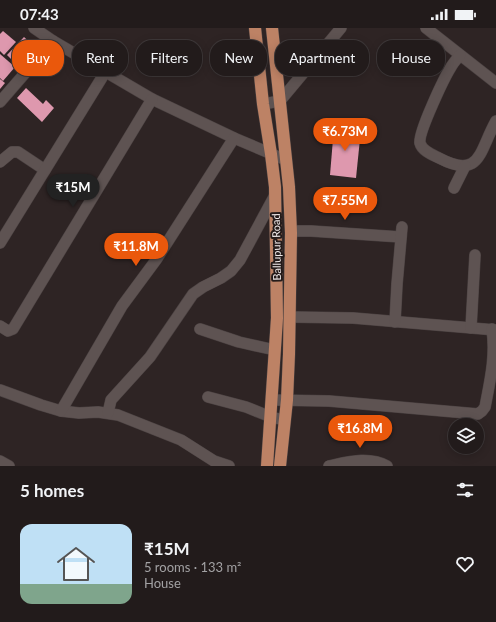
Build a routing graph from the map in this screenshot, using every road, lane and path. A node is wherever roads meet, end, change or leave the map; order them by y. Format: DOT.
graph roads {
  1 [pos="34,28"];
  2 [pos="255,28"];
  3 [pos="272,28"];
  4 [pos="341,28"];
  5 [pos="426,28"];
  6 [pos="52,40"];
  7 [pos="460,55"];
  8 [pos="23,76"];
  9 [pos="103,76"];
  10 [pos="114,76"];
  11 [pos="496,83"];
  12 [pos="152,99"];
  13 [pos="280,101"];
  14 [pos="0,102"];
  15 [pos="263,104"];
  16 [pos="496,121"];
  17 [pos="234,138"];
  18 [pos="271,154"];
  19 [pos="286,160"];
  20 [pos="0,162"];
  21 [pos="465,166"];
  22 [pos="45,170"];
  23 [pos="454,188"];
  24 [pos="275,195"];
  25 [pos="291,233"];
  26 [pos="0,243"];
  27 [pos="475,255"];
  28 [pos="290,317"];
  29 [pos="395,322"];
  30 [pos="0,326"];
  31 [pos="471,328"];
  32 [pos="200,329"];
  33 [pos="494,329"];
  34 [pos="275,350"];
  35 [pos="0,390"];
  36 [pos="208,397"];
  37 [pos="272,400"];
  38 [pos="287,400"];
  39 [pos="61,410"];
  40 [pos="108,414"];
  41 [pos="271,417"];
  42 [pos="284,420"];
  43 [pos="0,461"];
  44 [pos="9,466"];
  45 [pos="229,466"];
  46 [pos="267,466"];
  47 [pos="280,466"];
  48 [pos="329,466"];
  49 [pos="387,466"];
  1 -- 6 [label="street"];
  2 -- 15 [label="main road, Ballupur Road"];
  3 -- 13 [label="main road, Ballupur Road"];
  4 -- 13 [label="street"];
  5 -- 7 [label="street"];
  7 -- 11 [label="street"];
  7 -- 21 [label="street"];
  8 -- 14 [label="street"];
  9 -- 22 [label="street"];
  10 -- 12 [label="street"];
  12 -- 17 [label="street"];
  12 -- 30 [label="street"];
  13 -- 15 [label="street"];
  13 -- 19 [label="main road, Ballupur Road"];
  15 -- 18 [label="main road, Ballupur Road"];
  16 -- 21 [label="street"];
  17 -- 18 [label="street"];
  17 -- 39 [label="street"];
  18 -- 19 [label="street"];
  18 -- 24 [label="main road, Ballupur Road"];
  19 -- 25 [label="main road, Ballupur Road"];
  20 -- 22 [label="street"];
  21 -- 23 [label="street"];
  22 -- 26 [label="street"];
  24 -- 34 [label="main road, Ballupur Road"];
  24 -- 40 [label="street"];
  25 -- 28 [label="main road, Ballupur Road"];
  25 -- 29 [label="street"];
  27 -- 31 [label="street"];
  28 -- 29 [label="street"];
  28 -- 38 [label="main road, Ballupur Road"];
  29 -- 31 [label="street"];
  31 -- 33 [label="street"];
  32 -- 34 [label="street"];
  33 -- 38 [label="street"];
  34 -- 37 [label="main road, Ballupur Road"];
  35 -- 39 [label="street"];
  36 -- 41 [label="street"];
  37 -- 38 [label="street"];
  37 -- 41 [label="main road, Ballupur Road"];
  38 -- 42 [label="main road, Ballupur Road"];
  39 -- 40 [label="street"];
  40 -- 45 [label="street"];
  41 -- 42 [label="street"];
  41 -- 46 [label="main road, Ballupur Road"];
  42 -- 47 [label="main road, Ballupur Road"];
  43 -- 44 [label="street"];
  48 -- 49 [label="street"];
}
